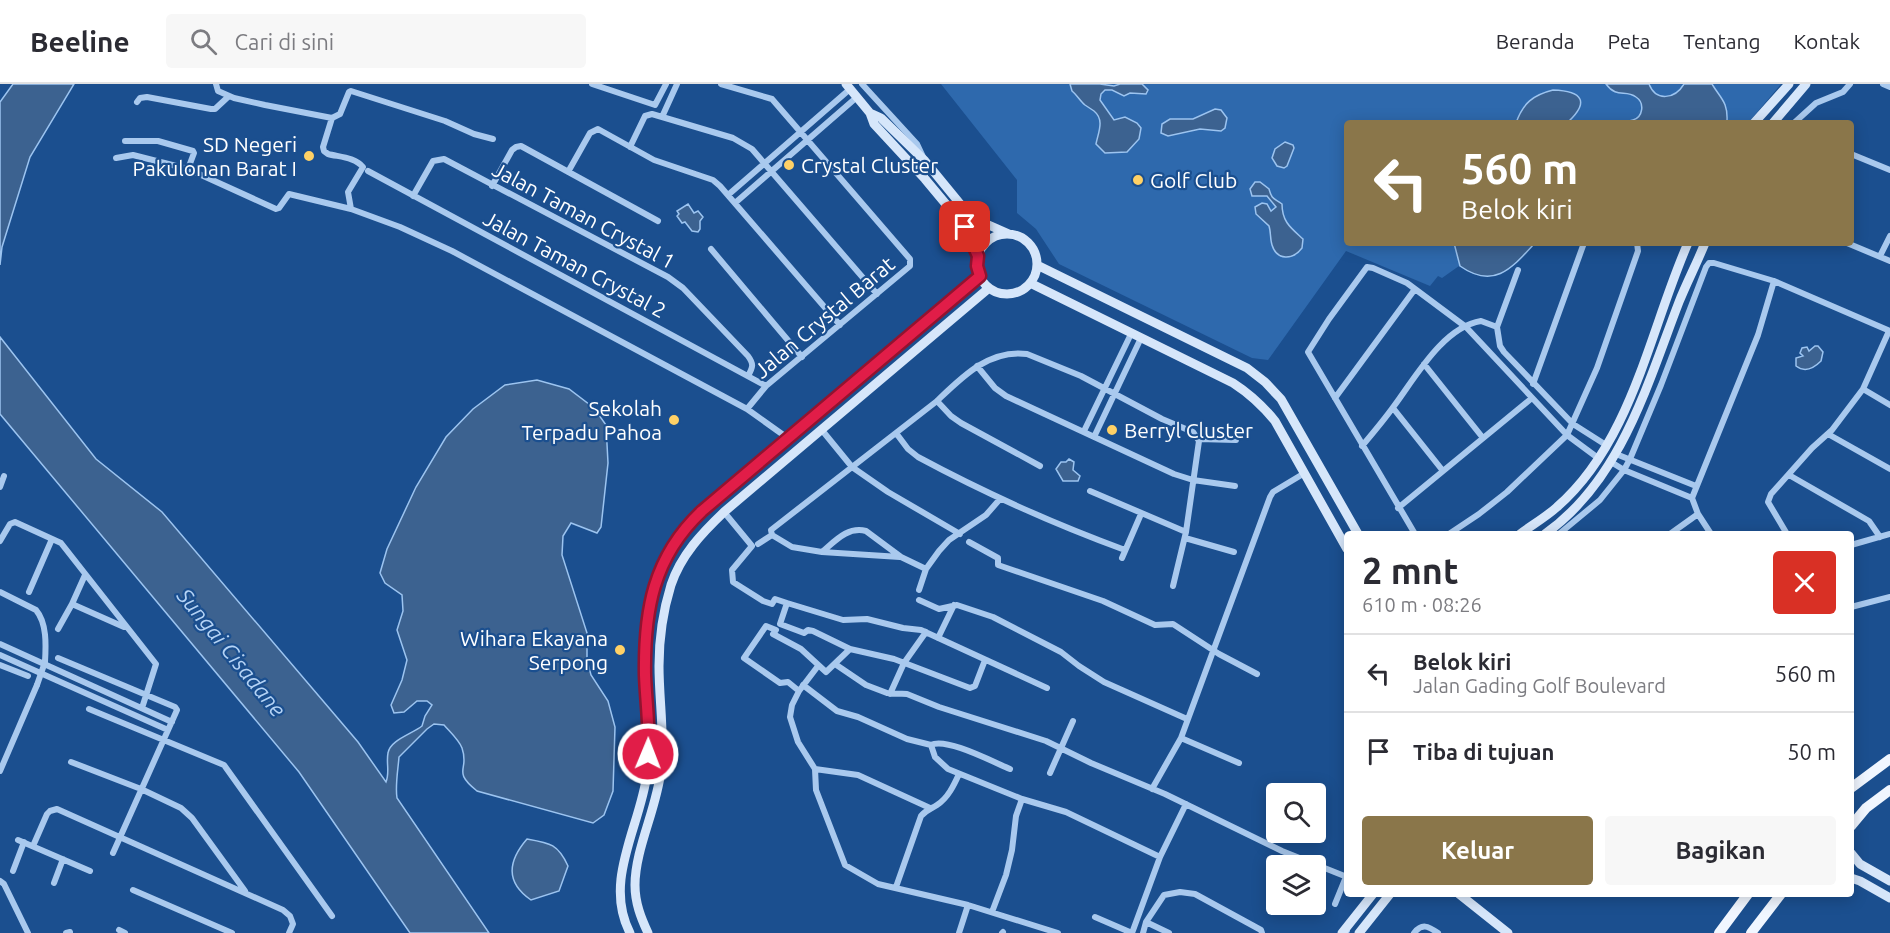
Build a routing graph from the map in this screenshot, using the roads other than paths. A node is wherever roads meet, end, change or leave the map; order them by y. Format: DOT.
graph roads {
  1 [pos="216,84"];
  2 [pos="592,84"];
  3 [pos="666,84"];
  4 [pos="677,84"];
  5 [pos="721,84"];
  6 [pos="862,84"];
  7 [pos="1790,84"];
  8 [pos="1806,84"];
  9 [pos="1850,84"];
  10 [pos="1883,84"];
  11 [pos="848,87"];
  12 [pos="1890,87"];
  13 [pos="229,96"];
  14 [pos="857,97"];
  15 [pos="137,102"];
  16 [pos="870,112"];
  17 [pos="663,117"];
  18 [pos="332,118"];
  19 [pos="1757,120"];
  20 [pos="1776,120"];
  21 [pos="1797,120"];
  22 [pos="801,132"];
  23 [pos="493,139"];
  24 [pos="808,140"];
  25 [pos="125,141"];
  26 [pos="630,147"];
  27 [pos="1854,155"];
  28 [pos="117,158"];
  29 [pos="925,161"];
  30 [pos="765,163"];
  31 [pos="188,170"];
  32 [pos="1890,170"];
  33 [pos="368,171"];
  34 [pos="772,171"];
  35 [pos="568,172"];
  36 [pos="925,179"];
  37 [pos="492,186"];
  38 [pos="728,195"];
  39 [pos="413,196"];
  40 [pos="735,203"];
  41 [pos="351,209"];
  42 [pos="658,221"];
  43 [pos="1009,234"];
  44 [pos="1890,236"];
  45 [pos="1583,246"];
  46 [pos="1637,246"];
  47 [pos="1687,246"];
  48 [pos="1704,246"];
  49 [pos="1854,246"];
  50 [pos="711,249"];
  51 [pos="978,256"];
  52 [pos="1880,256"];
  53 [pos="1890,261"];
  54 [pos="1037,265"];
  55 [pos="1518,270"];
  56 [pos="980,276"];
  57 [pos="1774,281"];
  58 [pos="1030,283"];
  59 [pos="989,288"];
  60 [pos="1415,289"];
  61 [pos="877,294"];
  62 [pos="840,325"];
  63 [pos="1466,327"];
  64 [pos="1497,327"];
  65 [pos="1889,331"];
  66 [pos="1131,334"];
  67 [pos="1654,337"];
  68 [pos="1141,338"];
  69 [pos="1666,341"];
  70 [pos="802,357"];
  71 [pos="1424,364"];
  72 [pos="977,366"];
  73 [pos="748,376"];
  74 [pos="1533,384"];
  75 [pos="766,386"];
  76 [pos="1105,389"];
  77 [pos="1863,390"];
  78 [pos="1114,394"];
  79 [pos="1335,398"];
  80 [pos="1532,398"];
  81 [pos="937,401"];
  82 [pos="1890,405"];
  83 [pos="1393,408"];
  84 [pos="747,409"];
  85 [pos="1573,424"];
  86 [pos="821,429"];
  87 [pos="1084,431"];
  88 [pos="896,433"];
  89 [pos="1828,434"];
  90 [pos="1567,435"];
  91 [pos="1094,437"];
  92 [pos="1483,438"];
  93 [pos="789,439"];
  94 [pos="1199,439"];
  95 [pos="1236,440"];
  96 [pos="1606,445"];
  97 [pos="1362,446"];
  98 [pos="1598,458"];
  99 [pos="1614,458"];
  100 [pos="1630,459"];
  101 [pos="1040,466"];
  102 [pos="852,467"];
  103 [pos="1624,470"];
  104 [pos="1890,470"];
  105 [pos="1443,471"];
  106 [pos="1303,474"];
  107 [pos="1789,475"];
  108 [pos="4,476"];
  109 [pos="1193,480"];
  110 [pos="1236,486"];
  111 [pos="1696,486"];
  112 [pos="0,487"];
  113 [pos="1090,491"];
  114 [pos="1692,498"];
  115 [pos="1000,499"];
  116 [pos="1398,508"];
  117 [pos="724,512"];
  118 [pos="1140,514"];
  119 [pos="1698,514"];
  120 [pos="1356,531"];
  121 [pos="1413,531"];
  122 [pos="1454,531"];
  123 [pos="1524,531"];
  124 [pos="1549,531"];
  125 [pos="1563,531"];
  126 [pos="1674,531"];
  127 [pos="1709,531"];
  128 [pos="1785,531"];
  129 [pos="960,534"];
  130 [pos="1890,534"];
  131 [pos="772,535"];
  132 [pos="1186,535"];
  133 [pos="1880,537"];
  134 [pos="52,539"];
  135 [pos="0,541"];
  136 [pos="969,542"];
  137 [pos="758,544"];
  138 [pos="1344,544"];
  139 [pos="1854,544"];
  140 [pos="1125,550"];
  141 [pos="822,552"];
  142 [pos="1234,552"];
  143 [pos="901,557"];
  144 [pos="1122,558"];
  145 [pos="926,569"];
  146 [pos="85,575"];
  147 [pos="1173,586"];
  148 [pos="919,590"];
  149 [pos="0,592"];
  150 [pos="29,592"];
  151 [pos="1890,597"];
  152 [pos="919,600"];
  153 [pos="787,603"];
  154 [pos="72,604"];
  155 [pos="954,605"];
  156 [pos="1854,606"];
  157 [pos="778,627"];
  158 [pos="126,628"];
  159 [pos="58,629"];
  160 [pos="926,632"];
  161 [pos="938,638"];
  162 [pos="0,644"];
  163 [pos="850,649"];
  164 [pos="1213,650"];
  165 [pos="0,656"];
  166 [pos="57,658"];
  167 [pos="986,660"];
  168 [pos="904,663"];
  169 [pos="835,664"];
  170 [pos="0,665"];
  171 [pos="818,666"];
  172 [pos="1257,674"];
  173 [pos="28,676"];
  174 [pos="801,688"];
  175 [pos="1047,688"];
  176 [pos="148,694"];
  177 [pos="890,694"];
  178 [pos="142,708"];
  179 [pos="89,709"];
  180 [pos="1187,719"];
  181 [pos="1073,721"];
  182 [pos="172,722"];
  183 [pos="168,730"];
  184 [pos="1180,738"];
  185 [pos="163,740"];
  186 [pos="931,745"];
  187 [pos="1061,748"];
  188 [pos="1890,759"];
  189 [pos="71,762"];
  190 [pos="1239,763"];
  191 [pos="815,769"];
  192 [pos="1010,769"];
  193 [pos="0,771"];
  194 [pos="1050,773"];
  195 [pos="959,774"];
  196 [pos="1854,785"];
  197 [pos="141,789"];
  198 [pos="1152,789"];
  199 [pos="1890,790"];
  200 [pos="1022,799"];
  201 [pos="1186,804"];
  202 [pos="930,808"];
  203 [pos="1855,813"];
  204 [pos="120,838"];
  205 [pos="33,846"];
  206 [pos="113,853"];
  207 [pos="1160,857"];
  208 [pos="1854,857"];
  209 [pos="63,859"];
  210 [pos="1860,864"];
  211 [pos="1854,868"];
  212 [pos="13,871"];
  213 [pos="90,871"];
  214 [pos="1344,876"];
  215 [pos="1854,879"];
  216 [pos="1890,880"];
  217 [pos="0,881"];
  218 [pos="54,883"];
  219 [pos="1344,884"];
  220 [pos="896,887"];
  221 [pos="133,890"];
  222 [pos="245,892"];
  223 [pos="1371,897"];
  224 [pos="1386,897"];
  225 [pos="1463,897"];
  226 [pos="1746,897"];
  227 [pos="1778,897"];
  228 [pos="1890,898"];
  229 [pos="968,904"];
  230 [pos="1335,904"];
  231 [pos="992,912"];
  232 [pos="332,916"];
  233 [pos="1095,917"];
  234 [pos="1146,922"];
  235 [pos="1351,922"];
  236 [pos="1360,932"];
  237 [pos="28,933"];
  238 [pos="232,933"];
  239 [pos="289,933"];
  240 [pos="630,933"];
  241 [pos="648,933"];
  242 [pos="959,933"];
  243 [pos="1058,933"];
  244 [pos="1132,933"];
  245 [pos="1143,933"];
  246 [pos="1169,933"];
  247 [pos="1262,933"];
  248 [pos="1342,933"];
  249 [pos="1414,933"];
  250 [pos="1438,933"];
  251 [pos="1508,933"];
  252 [pos="1719,933"];
  253 [pos="1750,933"];
  1 -- 13 [label="street"];
  2 -- 3 [label="street"];
  4 -- 17 [label="street"];
  5 -- 22 [label="street, Jalan Crystal Barat"];
  6 -- 29 [label="street"];
  7 -- 19 [label="street"];
  8 -- 20 [label="street"];
  9 -- 21 [label="street"];
  10 -- 12 [label="street"];
  11 -- 14 [label="street"];
  11 -- 22 [label="street"];
  13 -- 15 [label="street"];
  13 -- 18 [label="street"];
  14 -- 16 [label="street"];
  14 -- 24 [label="street"];
  16 -- 29 [label="street"];
  16 -- 36 [label="street"];
  17 -- 26 [label="street"];
  17 -- 30 [label="street"];
  18 -- 23 [label="street"];
  18 -- 41 [label="street"];
  22 -- 24 [label="street, Jalan Crystal Barat"];
  22 -- 30 [label="street"];
  24 -- 34 [label="street"];
  24 -- 61 [label="street, Jalan Crystal Barat"];
  25 -- 31 [label="street"];
  26 -- 35 [label="street"];
  26 -- 38 [label="street"];
  27 -- 32 [label="street"];
  28 -- 31 [label="street"];
  29 -- 36 [label="street"];
  29 -- 43 [label="street"];
  30 -- 34 [label="street"];
  30 -- 38 [label="street"];
  31 -- 41 [label="street"];
  33 -- 39 [label="street, Jalan Taman Crystal 2"];
  34 -- 40 [label="street"];
  34 -- 61 [label="street"];
  35 -- 37 [label="street"];
  35 -- 42 [label="street"];
  36 -- 51 [label="street"];
  37 -- 39 [label="street, Jalan Taman Crystal 1"];
  37 -- 73 [label="street, Jalan Taman Crystal 1"];
  38 -- 40 [label="street"];
  39 -- 73 [label="street, Jalan Taman Crystal 2"];
  40 -- 62 [label="street"];
  41 -- 84 [label="street"];
  43 -- 51 [label="street"];
  43 -- 54 [label="street"];
  44 -- 52 [label="street"];
  45 -- 74 [label="street"];
  46 -- 85 [label="street"];
  47 -- 67 [label="street"];
  48 -- 69 [label="street"];
  49 -- 52 [label="street"];
  50 -- 70 [label="street"];
  51 -- 56 [label="street"];
  52 -- 53 [label="street"];
  54 -- 58 [label="street"];
  54 -- 120 [label="street"];
  55 -- 64 [label="street"];
  56 -- 59 [label="street"];
  56 -- 93 [label="street"];
  57 -- 65 [label="street"];
  57 -- 100 [label="street"];
  57 -- 111 [label="street"];
  58 -- 59 [label="street"];
  58 -- 66 [label="street"];
  59 -- 86 [label="street"];
  60 -- 63 [label="street"];
  60 -- 79 [label="street"];
  60 -- 79 [label="street"];
  61 -- 62 [label="street, Jalan Crystal Barat"];
  62 -- 70 [label="street, Jalan Crystal Barat"];
  63 -- 64 [label="street"];
  63 -- 71 [label="street"];
  63 -- 80 [label="street"];
  64 -- 74 [label="street"];
  65 -- 77 [label="street"];
  66 -- 68 [label="street"];
  66 -- 76 [label="street"];
  67 -- 69 [label="street"];
  67 -- 96 [label="street"];
  68 -- 78 [label="street"];
  68 -- 106 [label="street"];
  69 -- 99 [label="street"];
  70 -- 75 [label="street, Jalan Crystal Barat"];
  71 -- 83 [label="street"];
  71 -- 92 [label="street"];
  72 -- 76 [label="street"];
  72 -- 81 [label="street"];
  72 -- 87 [label="street"];
  73 -- 75 [label="street, Jalan Taman Crystal 2"];
  74 -- 85 [label="street"];
  75 -- 84 [label="street, Jalan Crystal Barat"];
  76 -- 78 [label="street"];
  76 -- 87 [label="street"];
  77 -- 82 [label="street"];
  77 -- 89 [label="street"];
  78 -- 91 [label="street"];
  78 -- 94 [label="street"];
  79 -- 97 [label="street"];
  80 -- 90 [label="street"];
  80 -- 92 [label="street"];
  81 -- 88 [label="street"];
  81 -- 101 [label="street"];
  83 -- 97 [label="street"];
  83 -- 105 [label="street"];
  84 -- 93 [label="street"];
  85 -- 90 [label="street"];
  85 -- 96 [label="street"];
  86 -- 102 [label="street"];
  86 -- 117 [label="street"];
  87 -- 91 [label="street"];
  88 -- 102 [label="street"];
  88 -- 115 [label="street"];
  89 -- 104 [label="street"];
  89 -- 107 [label="street"];
  90 -- 98 [label="street"];
  90 -- 122 [label="street"];
  91 -- 109 [label="street"];
  92 -- 105 [label="street"];
  93 -- 240 [label="street"];
  94 -- 95 [label="street"];
  94 -- 109 [label="street"];
  96 -- 98 [label="street"];
  97 -- 116 [label="street"];
  98 -- 123 [label="street"];
  99 -- 100 [label="street"];
  99 -- 103 [label="street"];
  99 -- 124 [label="street"];
  100 -- 103 [label="street"];
  100 -- 111 [label="street"];
  102 -- 129 [label="street"];
  102 -- 131 [label="street"];
  103 -- 114 [label="street"];
  103 -- 125 [label="street"];
  105 -- 116 [label="street"];
  106 -- 138 [label="street"];
  106 -- 164 [label="street"];
  107 -- 128 [label="street"];
  107 -- 133 [label="street"];
  108 -- 112 [label="street"];
  109 -- 110 [label="street"];
  109 -- 132 [label="street"];
  111 -- 114 [label="street"];
  113 -- 118 [label="street"];
  114 -- 119 [label="street"];
  115 -- 129 [label="street"];
  115 -- 140 [label="street"];
  116 -- 121 [label="street"];
  117 -- 153 [label="street"];
  117 -- 241 [label="street"];
  118 -- 132 [label="street"];
  118 -- 140 [label="street"];
  119 -- 126 [label="street"];
  119 -- 127 [label="street"];
  129 -- 145 [label="street"];
  130 -- 133 [label="street"];
  131 -- 137 [label="street"];
  131 -- 141 [label="street"];
  132 -- 142 [label="street"];
  132 -- 147 [label="street"];
  133 -- 139 [label="street"];
  134 -- 135 [label="street"];
  134 -- 146 [label="street"];
  134 -- 150 [label="street"];
  136 -- 164 [label="street"];
  140 -- 144 [label="street"];
  141 -- 143 [label="street"];
  141 -- 143 [label="street"];
  143 -- 145 [label="street"];
  145 -- 148 [label="street"];
  146 -- 154 [label="street"];
  146 -- 158 [label="street"];
  149 -- 193 [label="street, bridge"];
  151 -- 156 [label="street"];
  152 -- 155 [label="street"];
  153 -- 157 [label="street"];
  153 -- 160 [label="street"];
  154 -- 158 [label="street"];
  154 -- 159 [label="street"];
  155 -- 161 [label="street"];
  155 -- 180 [label="street"];
  157 -- 163 [label="street"];
  157 -- 171 [label="street"];
  157 -- 174 [label="street"];
  158 -- 176 [label="street"];
  160 -- 161 [label="street"];
  160 -- 168 [label="street"];
  161 -- 167 [label="street"];
  162 -- 178 [label="street"];
  163 -- 168 [label="street"];
  163 -- 169 [label="street"];
  164 -- 172 [label="street"];
  164 -- 180 [label="street"];
  165 -- 183 [label="street"];
  166 -- 176 [label="street"];
  167 -- 168 [label="street"];
  167 -- 175 [label="street"];
  168 -- 177 [label="street"];
  169 -- 171 [label="street"];
  169 -- 177 [label="street"];
  170 -- 173 [label="street"];
  171 -- 174 [label="street"];
  174 -- 186 [label="street"];
  174 -- 191 [label="street"];
  176 -- 178 [label="street"];
  176 -- 182 [label="street"];
  177 -- 187 [label="street"];
  178 -- 182 [label="street"];
  179 -- 185 [label="street"];
  180 -- 184 [label="street"];
  181 -- 187 [label="street"];
  182 -- 183 [label="street"];
  183 -- 185 [label="street"];
  184 -- 190 [label="street"];
  184 -- 198 [label="street"];
  185 -- 197 [label="street"];
  185 -- 232 [label="street"];
  186 -- 192 [label="street"];
  186 -- 195 [label="street"];
  187 -- 194 [label="street"];
  187 -- 198 [label="street"];
  188 -- 196 [label="main road"];
  189 -- 197 [label="street"];
  191 -- 202 [label="street"];
  191 -- 220 [label="street"];
  195 -- 200 [label="street"];
  195 -- 202 [label="street"];
  197 -- 204 [label="street"];
  197 -- 222 [label="street"];
  198 -- 201 [label="street"];
  199 -- 203 [label="main road"];
  200 -- 207 [label="street"];
  200 -- 231 [label="street"];
  201 -- 207 [label="street"];
  201 -- 214 [label="street"];
  202 -- 220 [label="street"];
  204 -- 205 [label="street"];
  204 -- 206 [label="street"];
  204 -- 222 [label="street"];
  205 -- 209 [label="street"];
  205 -- 212 [label="street"];
  207 -- 244 [label="street"];
  208 -- 210 [label="street"];
  209 -- 213 [label="street"];
  209 -- 218 [label="street"];
  210 -- 211 [label="street"];
  210 -- 216 [label="street"];
  215 -- 228 [label="street"];
  217 -- 237 [label="street"];
  219 -- 230 [label="street"];
  220 -- 229 [label="street"];
  221 -- 238 [label="street"];
  222 -- 239 [label="street"];
  223 -- 235 [label="street"];
  224 -- 236 [label="street"];
  225 -- 251 [label="street"];
  226 -- 252 [label="main road"];
  227 -- 253 [label="main road"];
  229 -- 231 [label="street"];
  229 -- 242 [label="street"];
  231 -- 243 [label="street"];
  233 -- 244 [label="street"];
  234 -- 245 [label="street"];
  234 -- 246 [label="street"];
  234 -- 247 [label="street"];
  235 -- 236 [label="street"];
  235 -- 248 [label="street"];
  249 -- 250 [label="street"];
}
